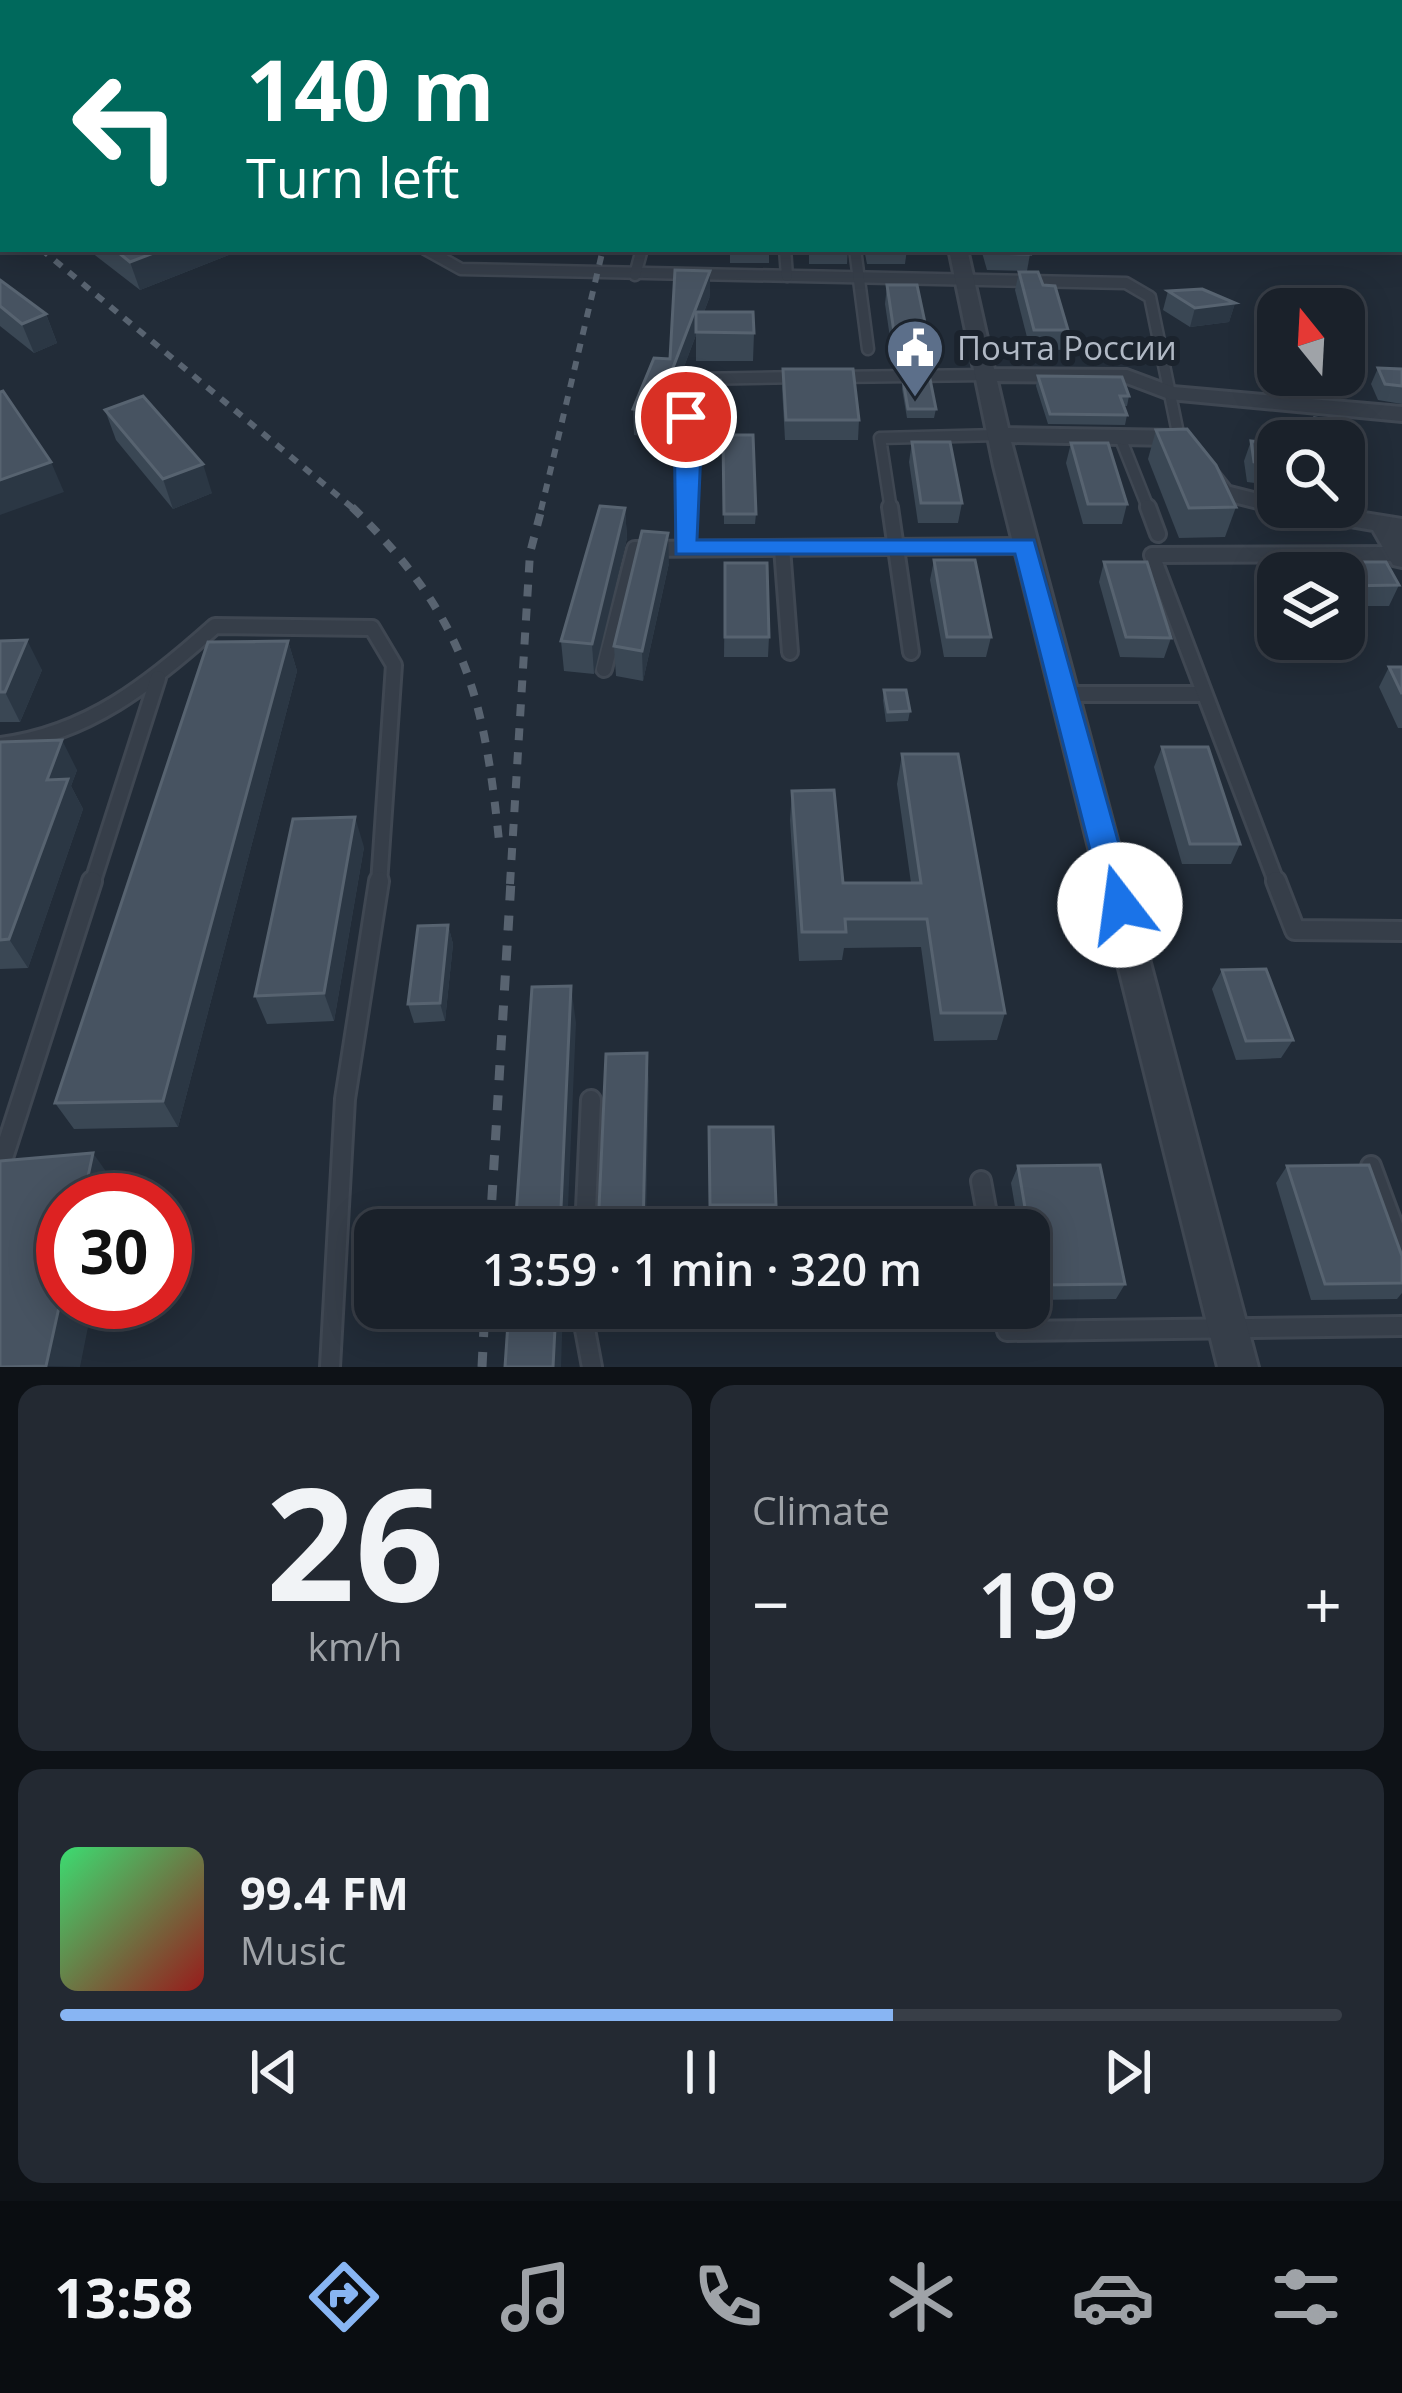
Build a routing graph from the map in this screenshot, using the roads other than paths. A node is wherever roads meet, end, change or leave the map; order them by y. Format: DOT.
graph roads {
  1 [pos="429,252"];
  2 [pos="641,252"];
  3 [pos="785,252"];
  4 [pos="856,252"];
  5 [pos="961,264"];
  6 [pos="635,275"];
  7 [pos="787,276"];
  8 [pos="860,277"];
  9 [pos="868,349"];
  10 [pos="985,375"];
  11 [pos="807,377"];
  12 [pos="829,377"];
  13 [pos="1168,393"];
  14 [pos="1402,414"];
  15 [pos="998,435"];
  16 [pos="1120,437"];
  17 [pos="1179,438"];
  18 [pos="1257,501"];
  19 [pos="1392,526"];
  20 [pos="1158,534"];
  21 [pos="1025,546"];
  22 [pos="895,547"];
  23 [pos="684,548"];
  24 [pos="782,548"];
  25 [pos="1401,557"];
  26 [pos="790,652"];
  27 [pos="911,652"];
  28 [pos="604,669"];
  29 [pos="158,678"];
  30 [pos="1065,694"];
  31 [pos="1204,694"];
  32 [pos="0,745"];
  33 [pos="1402,931"];
  34 [pos="591,1100"];
  35 [pos="1371,1166"];
  36 [pos="0,1167"];
  37 [pos="981,1181"];
  38 [pos="586,1209"];
  39 [pos="986,1209"];
  40 [pos="1402,1250"];
  41 [pos="1402,1326"];
  42 [pos="581,1329"];
  43 [pos="1007,1329"];
  44 [pos="1229,1331"];
  45 [pos="330,1367"];
  46 [pos="592,1367"];
  47 [pos="1238,1367"];
  1 -- 6 [label="lane"];
  2 -- 6 [label="lane"];
  3 -- 7 [label="lane"];
  4 -- 8 [label="lane"];
  5 -- 8 [label="lane"];
  5 -- 10 [label="street"];
  5 -- 13 [label="lane"];
  6 -- 7 [label="lane"];
  7 -- 8 [label="lane"];
  8 -- 9 [label="lane"];
  10 -- 12 [label="lane"];
  10 -- 13 [label="street"];
  10 -- 15 [label="street"];
  11 -- 23 [label="lane"];
  13 -- 14 [label="street"];
  13 -- 17 [label="lane"];
  15 -- 16 [label="street"];
  15 -- 21 [label="street"];
  15 -- 22 [label="lane"];
  16 -- 17 [label="street"];
  16 -- 20 [label="lane"];
  17 -- 18 [label="street"];
  19 -- 25 [label="street"];
  21 -- 22 [label="lane"];
  21 -- 30 [label="street"];
  22 -- 24 [label="lane"];
  22 -- 27 [label="lane"];
  23 -- 24 [label="lane"];
  23 -- 28 [label="lane"];
  24 -- 26 [label="lane"];
  25 -- 31 [label="lane"];
  29 -- 32 [label="lane"];
  29 -- 36 [label="lane"];
  29 -- 45 [label="lane"];
  30 -- 31 [label="lane"];
  30 -- 44 [label="street"];
  31 -- 33 [label="lane"];
  34 -- 38 [label="lane"];
  35 -- 40 [label="lane"];
  37 -- 39 [label="lane"];
  41 -- 44 [label="lane"];
  42 -- 46 [label="lane"];
  43 -- 44 [label="lane"];
  44 -- 47 [label="street"];
}
